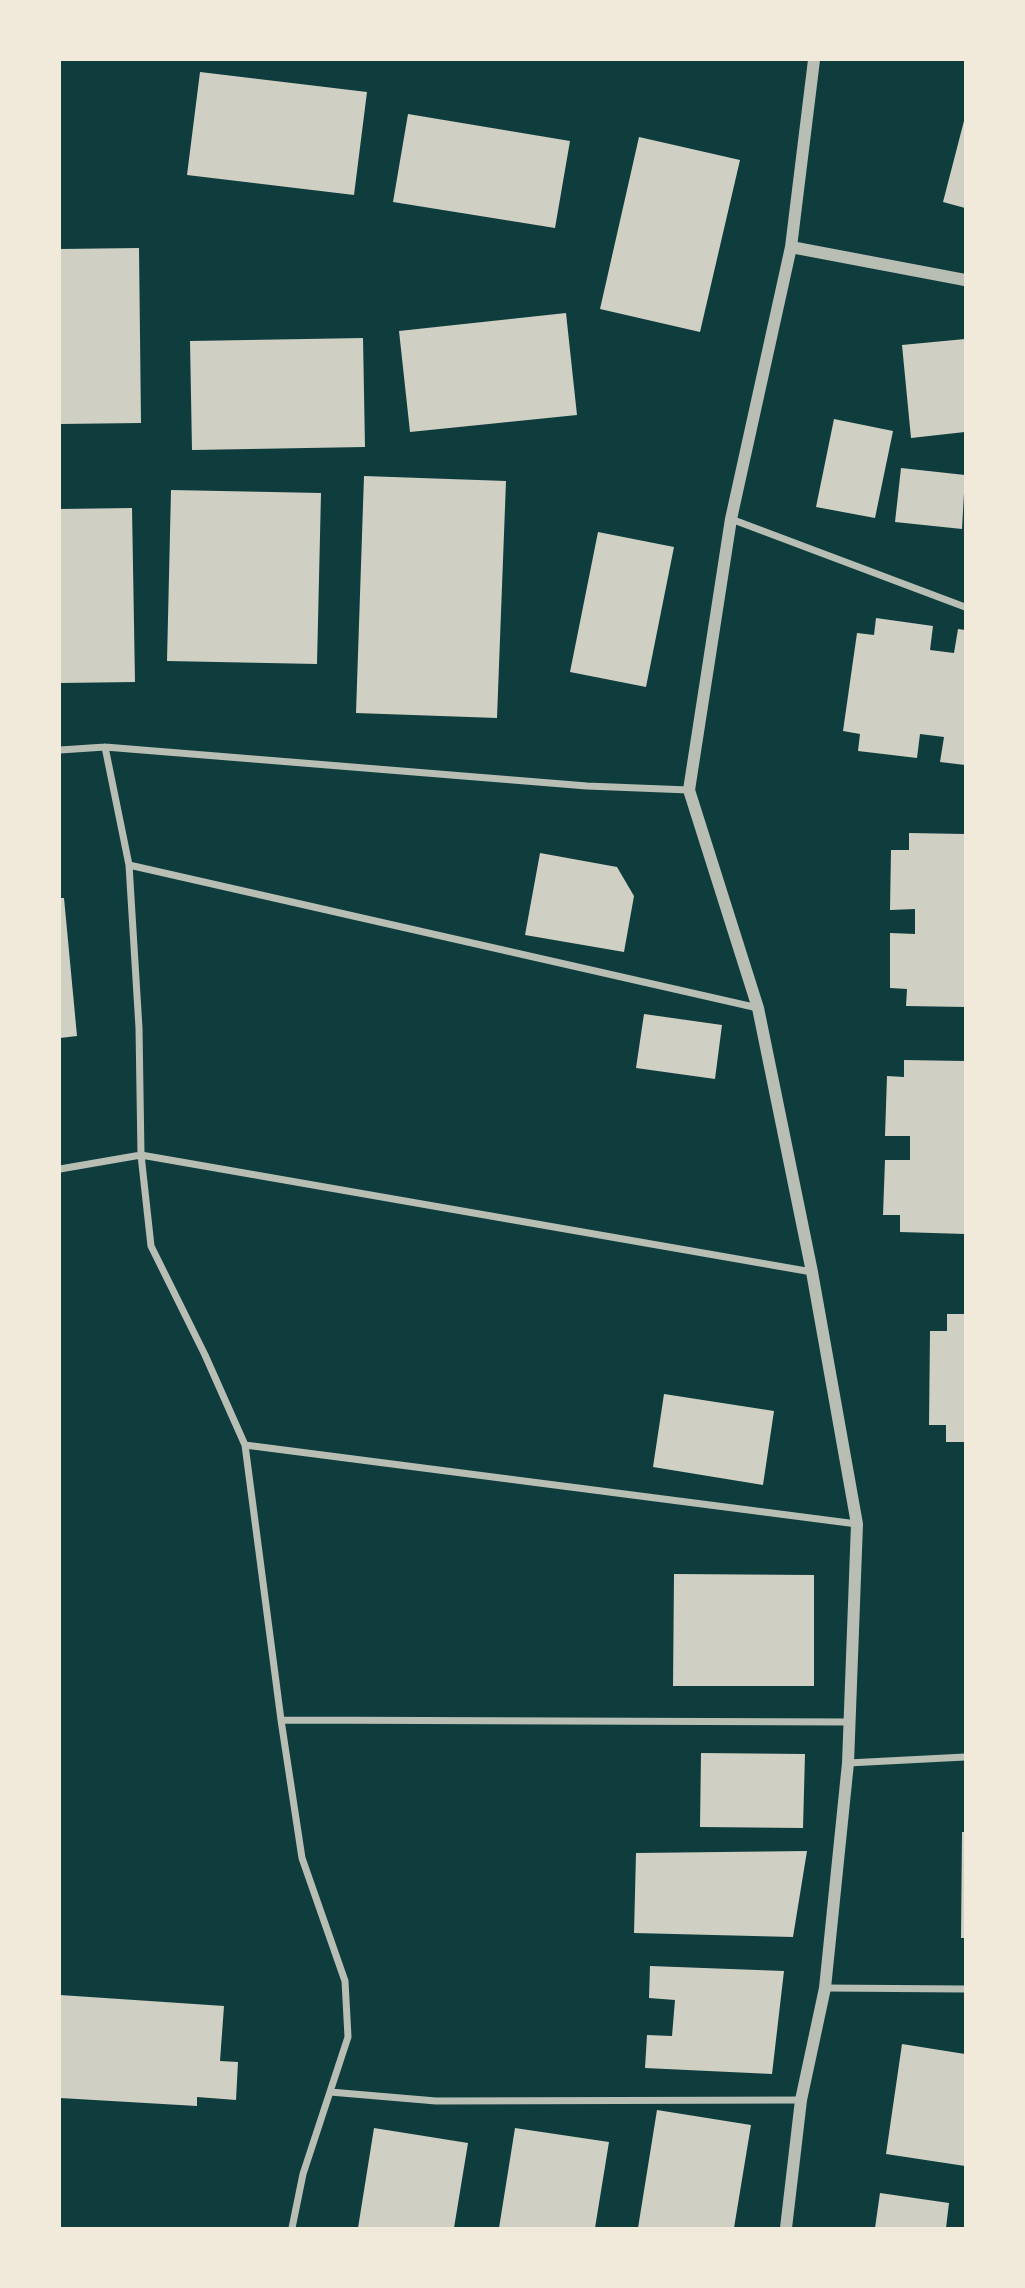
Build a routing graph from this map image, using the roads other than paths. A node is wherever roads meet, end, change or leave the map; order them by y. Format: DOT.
graph roads {
  1 [pos="813,60"];
  2 [pos="791,247"];
  3 [pos="965,281"];
  4 [pos="731,519"];
  5 [pos="965,607"];
  6 [pos="105,747"];
  7 [pos="60,750"];
  8 [pos="689,790"];
  9 [pos="129,865"];
  10 [pos="758,1008"];
  11 [pos="141,1155"];
  12 [pos="60,1169"];
  13 [pos="812,1272"];
  14 [pos="245,1445"];
  15 [pos="857,1524"];
  16 [pos="281,1720"];
  17 [pos="850,1722"];
  18 [pos="965,1757"];
  19 [pos="848,1763"];
  20 [pos="825,1988"];
  21 [pos="965,1989"];
  22 [pos="330,2092"];
  23 [pos="801,2100"];
  24 [pos="292,2228"];
  25 [pos="786,2228"];
  1 -- 2 [label="street"];
  2 -- 3 [label="street"];
  2 -- 4 [label="street"];
  4 -- 5 [label="street"];
  4 -- 8 [label="street"];
  6 -- 7 [label="street"];
  6 -- 8 [label="street"];
  6 -- 9 [label="street"];
  8 -- 10 [label="street"];
  9 -- 10 [label="street"];
  9 -- 11 [label="street"];
  10 -- 13 [label="street"];
  11 -- 12 [label="street"];
  11 -- 13 [label="street"];
  11 -- 14 [label="street"];
  13 -- 15 [label="street"];
  14 -- 15 [label="street"];
  14 -- 16 [label="street"];
  15 -- 17 [label="street"];
  16 -- 17 [label="street"];
  16 -- 22 [label="street"];
  17 -- 19 [label="street"];
  18 -- 19 [label="street"];
  19 -- 20 [label="street"];
  20 -- 21 [label="street"];
  20 -- 23 [label="street"];
  22 -- 23 [label="street"];
  22 -- 24 [label="street"];
  23 -- 25 [label="street"];
}
